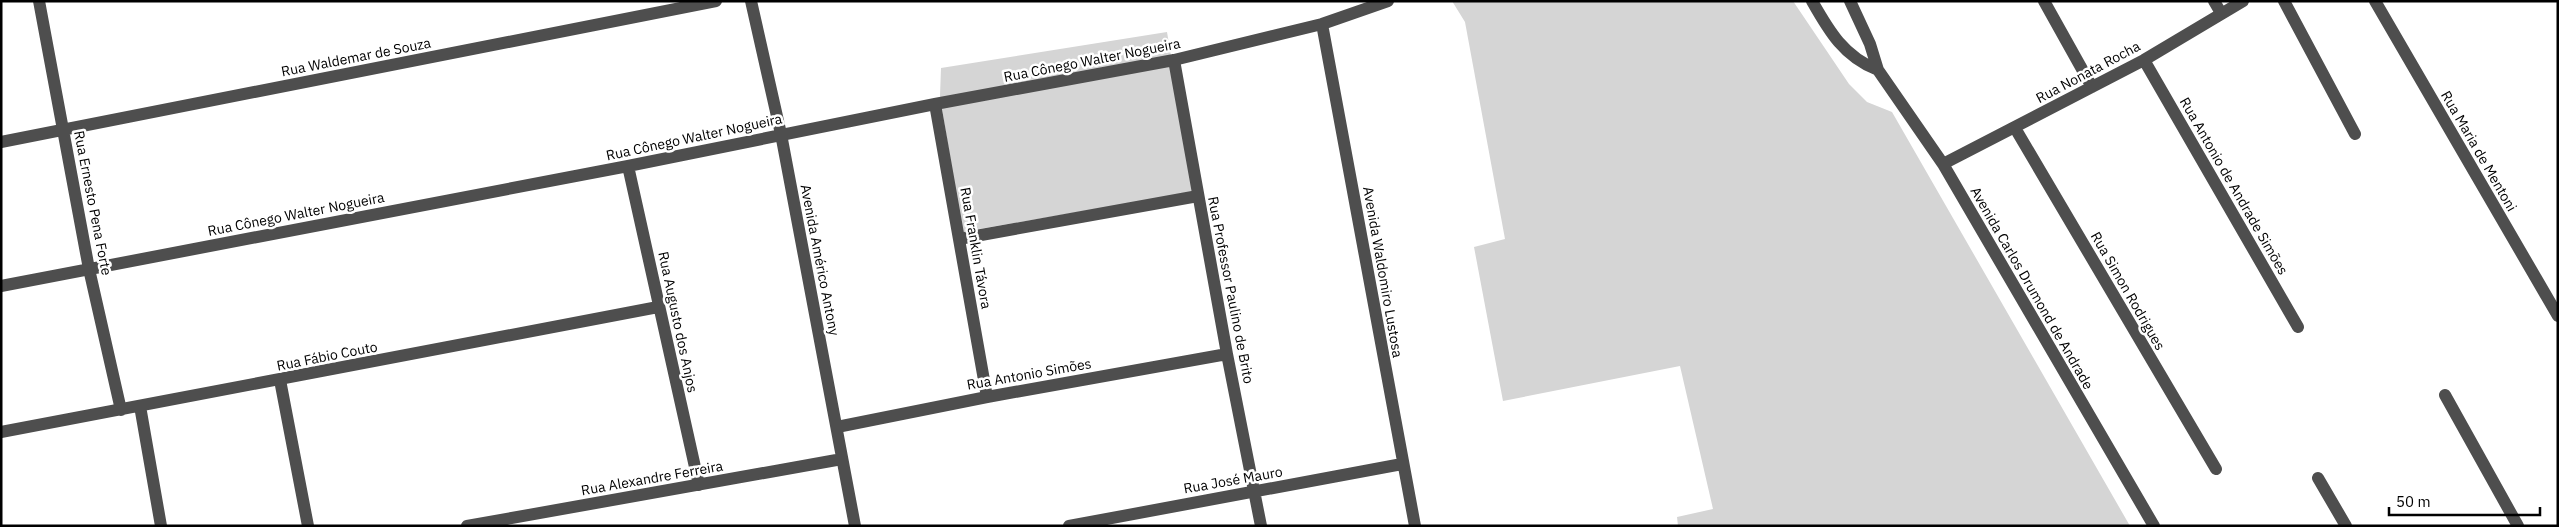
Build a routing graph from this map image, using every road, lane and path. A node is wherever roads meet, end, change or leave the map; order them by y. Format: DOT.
graph roads {
  1 [pos="39,1"];
  2 [pos="716,1"];
  3 [pos="751,1"];
  4 [pos="1388,1"];
  5 [pos="1812,1"];
  6 [pos="1850,1"];
  7 [pos="2044,1"];
  8 [pos="2214,1"];
  9 [pos="2243,1"];
  10 [pos="2284,1"];
  11 [pos="2375,1"];
  12 [pos="2221,13"];
  13 [pos="1322,24"];
  14 [pos="1174,60"];
  15 [pos="2144,60"];
  16 [pos="1878,70"];
  17 [pos="2092,87"];
  18 [pos="935,104"];
  19 [pos="2015,128"];
  20 [pos="64,130"];
  21 [pos="781,134"];
  22 [pos="2355,134"];
  23 [pos="1,142"];
  24 [pos="1943,164"];
  25 [pos="628,166"];
  26 [pos="1198,196"];
  27 [pos="959,239"];
  28 [pos="89,269"];
  29 [pos="1,286"];
  30 [pos="658,306"];
  31 [pos="2558,316"];
  32 [pos="2298,327"];
  33 [pos="1227,354"];
  34 [pos="280,380"];
  35 [pos="2445,395"];
  36 [pos="987,397"];
  37 [pos="140,406"];
  38 [pos="121,410"];
  39 [pos="837,427"];
  40 [pos="1,432"];
  41 [pos="842,460"];
  42 [pos="1402,464"];
  43 [pos="2216,470"];
  44 [pos="2318,478"];
  45 [pos="699,485"];
  46 [pos="1255,491"];
  47 [pos="161,526"];
  48 [pos="308,526"];
  49 [pos="467,526"];
  50 [pos="855,526"];
  51 [pos="1069,526"];
  52 [pos="1261,526"];
  53 [pos="1415,526"];
  54 [pos="2154,526"];
  55 [pos="2346,526"];
  56 [pos="2518,526"];
  1 -- 20 [label="street, Rua Ernesto Pena Forte"];
  2 -- 20 [label="street, Rua Waldemar de Souza"];
  3 -- 21 [label="street, Avenida Américo Antony"];
  4 -- 13 [label="street, Rua Cônego Walter Nogueira"];
  5 -- 16 [label="street, Avenida Carlos Drumond de Andrade"];
  6 -- 16 [label="street, Avenida Carlos Drumond de Andrade"];
  7 -- 17 [label="street"];
  8 -- 12 [label="street"];
  9 -- 12 [label="street, Rua Nonata Rocha"];
  10 -- 22 [label="street"];
  11 -- 31 [label="street, Rua Maria de Mentoni"];
  12 -- 15 [label="street, Rua Nonata Rocha"];
  13 -- 14 [label="street, Rua Cônego Walter Nogueira"];
  13 -- 42 [label="street, Avenida Waldomiro Lustosa"];
  14 -- 18 [label="street, Rua Cônego Walter Nogueira"];
  14 -- 26 [label="street, Rua Professor Paulino de Brito"];
  15 -- 17 [label="street, Rua Nonata Rocha"];
  15 -- 32 [label="street, Rua Antonio de Andrade Simões"];
  16 -- 24 [label="street, Avenida Carlos Drumond de Andrade"];
  17 -- 19 [label="street, Rua Nonata Rocha"];
  18 -- 21 [label="street, Rua Cônego Walter Nogueira"];
  18 -- 27 [label="street, Rua Franklin Távora"];
  19 -- 24 [label="street, Rua Nonata Rocha"];
  19 -- 43 [label="street, Rua Simon Rodrigues"];
  20 -- 23 [label="street, Rua Waldemar de Souza"];
  20 -- 28 [label="street, Rua Ernesto Pena Forte"];
  21 -- 25 [label="street, Rua Cônego Walter Nogueira"];
  21 -- 39 [label="street, Avenida Américo Antony"];
  24 -- 54 [label="street, Avenida Carlos Drumond de Andrade"];
  25 -- 28 [label="street, Rua Cônego Walter Nogueira"];
  25 -- 30 [label="street, Rua Augusto dos Anjos"];
  26 -- 27 [label="street"];
  26 -- 33 [label="street, Rua Professor Paulino de Brito"];
  27 -- 36 [label="street, Rua Franklin Távora"];
  28 -- 29 [label="street, Rua Cônego Walter Nogueira"];
  28 -- 38 [label="street, Rua Ernesto Pena Forte"];
  30 -- 34 [label="street, Rua Fábio Couto"];
  30 -- 45 [label="street, Rua Augusto dos Anjos"];
  33 -- 36 [label="street, Rua Antonio Simões"];
  33 -- 46 [label="street, Rua Professor Paulino de Brito"];
  34 -- 37 [label="street, Rua Fábio Couto"];
  34 -- 48 [label="street"];
  35 -- 56 [label="street"];
  36 -- 39 [label="street, Rua Antonio Simões"];
  37 -- 38 [label="street, Rua Fábio Couto"];
  37 -- 47 [label="street"];
  38 -- 40 [label="street, Rua Fábio Couto"];
  39 -- 41 [label="street, Avenida Américo Antony"];
  41 -- 45 [label="street, Rua Alexandre Ferreira"];
  41 -- 50 [label="street, Avenida Américo Antony"];
  42 -- 46 [label="street, Rua José Mauro"];
  42 -- 53 [label="street, Avenida Waldomiro Lustosa"];
  44 -- 55 [label="street"];
  45 -- 49 [label="street, Rua Alexandre Ferreira"];
  46 -- 51 [label="street, Rua José Mauro"];
  46 -- 52 [label="street, Rua Professor Paulino de Brito"];
}
